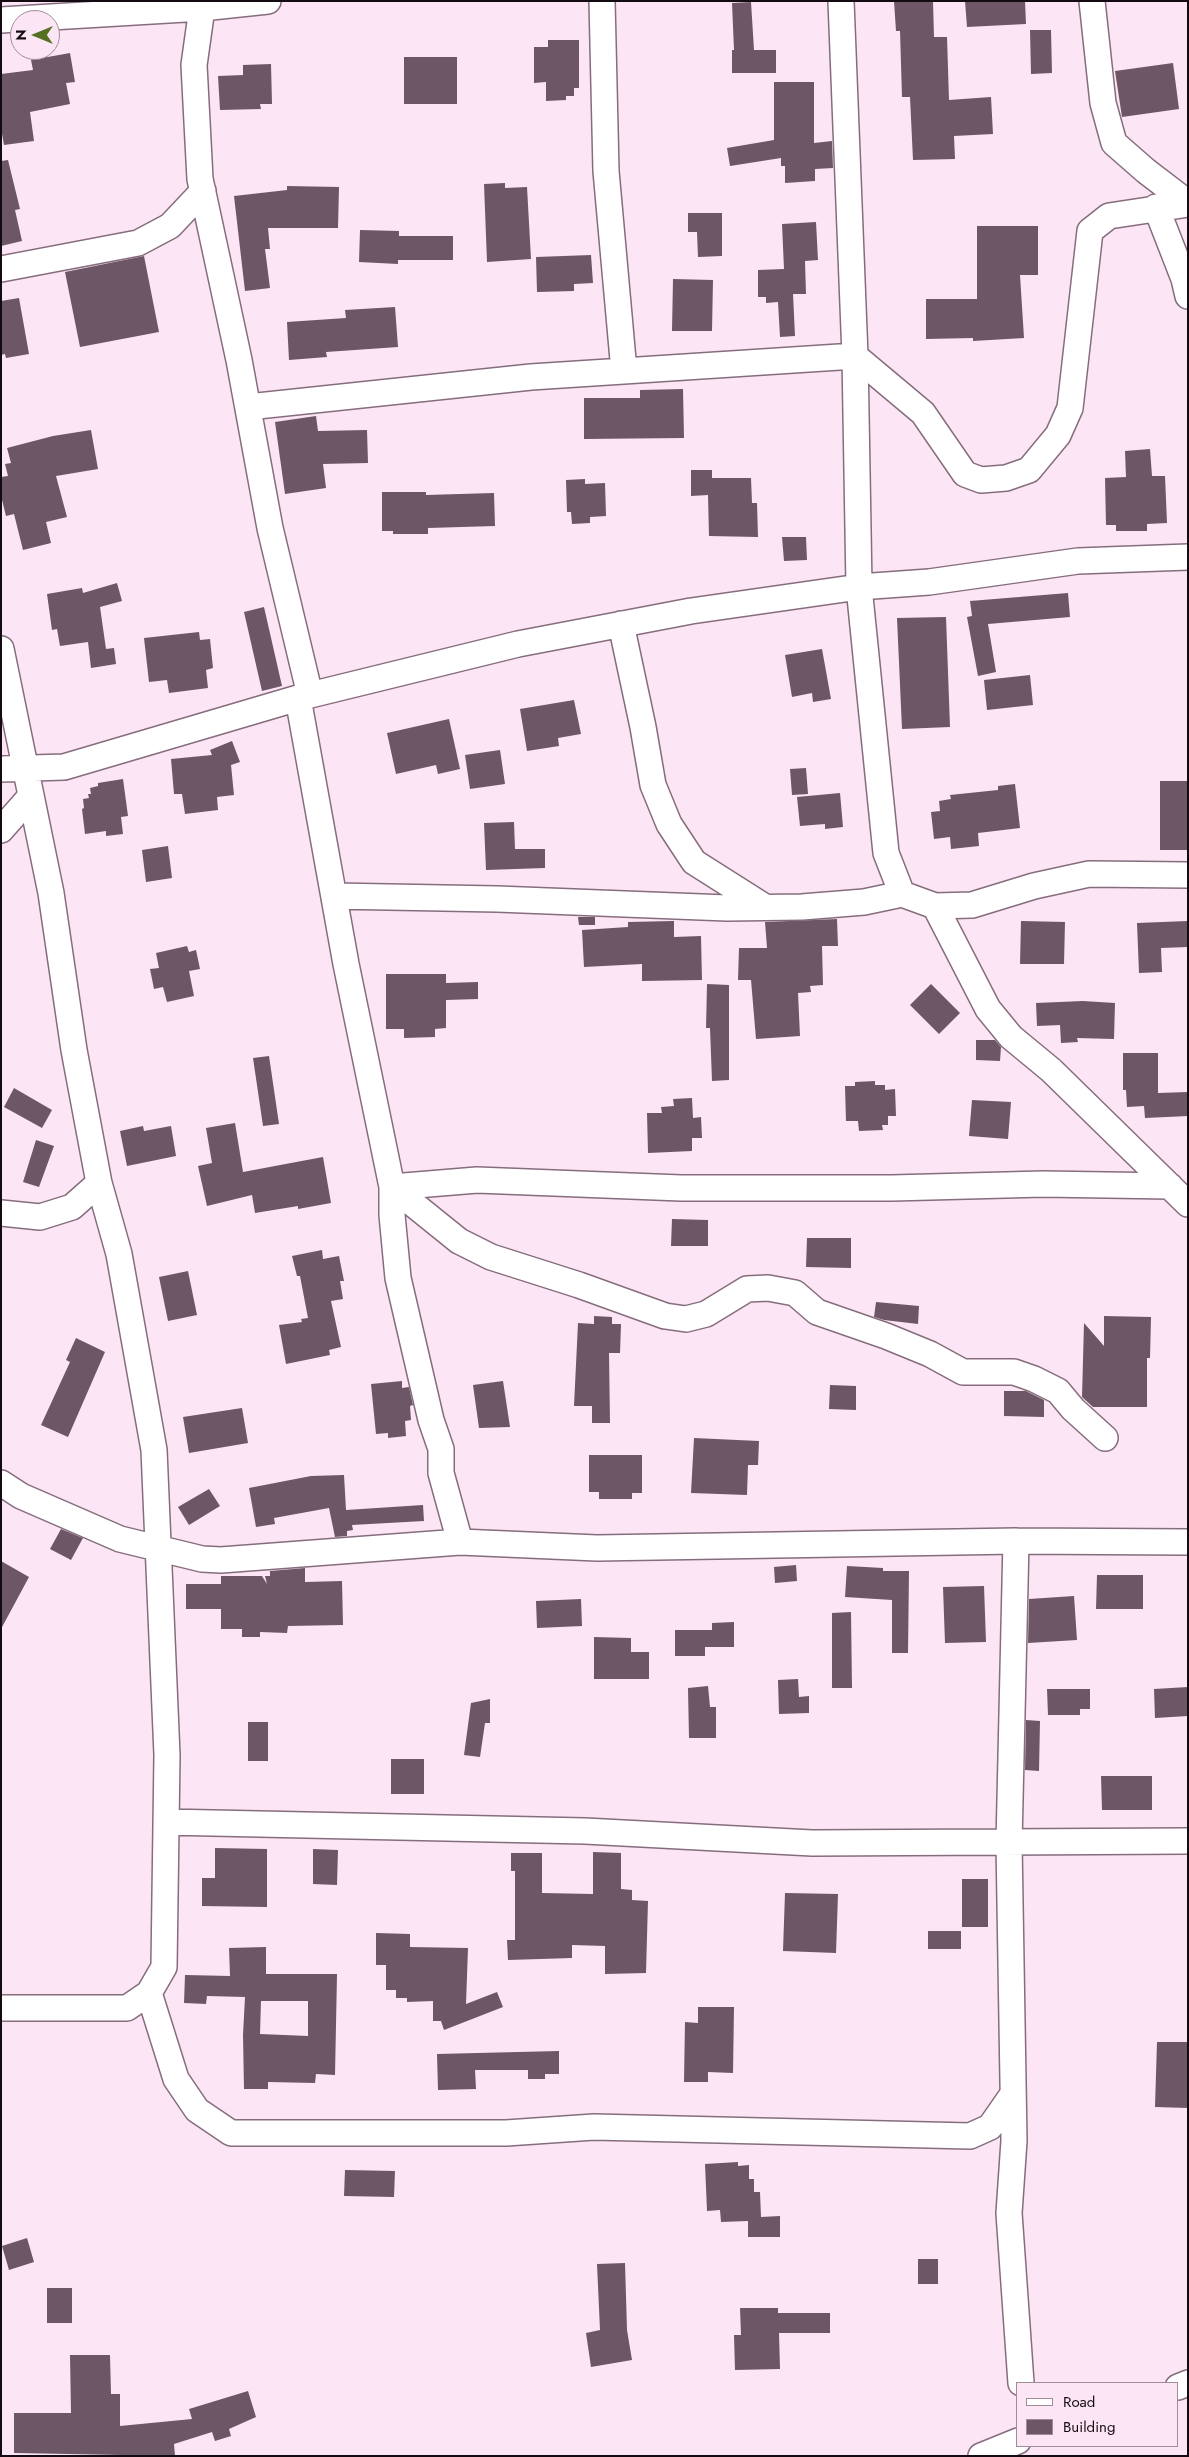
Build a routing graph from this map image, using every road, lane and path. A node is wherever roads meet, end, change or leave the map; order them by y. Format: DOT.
graph roads {
  1 [pos="268,1"];
  2 [pos="602,1"];
  3 [pos="841,1"];
  4 [pos="1092,1"];
  5 [pos="201,5"];
  6 [pos="1,20"];
  7 [pos="203,191"];
  8 [pos="1156,208"];
  9 [pos="1,269"];
  10 [pos="1188,296"];
  11 [pos="855,356"];
  12 [pos="624,371"];
  13 [pos="248,407"];
  14 [pos="1188,557"];
  15 [pos="859,587"];
  16 [pos="621,624"];
  17 [pos="1,649"];
  18 [pos="304,696"];
  19 [pos="13,769"];
  20 [pos="31,796"];
  21 [pos="1,830"];
  22 [pos="1188,875"];
  23 [pos="902,894"];
  24 [pos="334,896"];
  25 [pos="935,906"];
  26 [pos="765,907"];
  27 [pos="99,1183"];
  28 [pos="1170,1186"];
  29 [pos="392,1187"];
  30 [pos="1188,1204"];
  31 [pos="1,1213"];
  32 [pos="1105,1438"];
  33 [pos="1,1483"];
  34 [pos="1016,1541"];
  35 [pos="460,1542"];
  36 [pos="1188,1542"];
  37 [pos="158,1550"];
  38 [pos="166,1822"];
  39 [pos="1188,1841"];
  40 [pos="1009,1843"];
  41 [pos="149,1994"];
  42 [pos="1,2008"];
  43 [pos="1013,2094"];
  44 [pos="1022,2382"];
  45 [pos="1016,2441"];
  46 [pos="981,2456"];
  1 -- 5 [label="street"];
  2 -- 12 [label="street"];
  3 -- 11 [label="street"];
  4 -- 8 [label="street"];
  5 -- 6 [label="street"];
  5 -- 7 [label="street"];
  7 -- 9 [label="street"];
  7 -- 13 [label="street"];
  8 -- 10 [label="street"];
  8 -- 11 [label="street"];
  11 -- 12 [label="street"];
  11 -- 15 [label="street"];
  12 -- 13 [label="street"];
  13 -- 18 [label="street"];
  14 -- 15 [label="street"];
  15 -- 16 [label="street"];
  15 -- 23 [label="street"];
  16 -- 18 [label="street"];
  16 -- 26 [label="street"];
  17 -- 19 [label="street"];
  18 -- 19 [label="street"];
  18 -- 24 [label="street"];
  19 -- 20 [label="street"];
  20 -- 21 [label="street"];
  20 -- 27 [label="street"];
  22 -- 25 [label="street"];
  23 -- 25 [label="street"];
  23 -- 26 [label="street"];
  24 -- 26 [label="street"];
  24 -- 29 [label="street"];
  25 -- 28 [label="street"];
  27 -- 31 [label="street"];
  27 -- 37 [label="street"];
  28 -- 29 [label="street"];
  28 -- 30 [label="street"];
  29 -- 32 [label="street"];
  29 -- 35 [label="street"];
  33 -- 37 [label="street"];
  34 -- 35 [label="street"];
  34 -- 36 [label="street"];
  34 -- 40 [label="street"];
  35 -- 37 [label="street"];
  37 -- 38 [label="street"];
  38 -- 40 [label="street"];
  38 -- 41 [label="street"];
  39 -- 40 [label="street"];
  40 -- 43 [label="street"];
  41 -- 42 [label="street"];
  41 -- 43 [label="street"];
  43 -- 44 [label="street"];
  45 -- 46 [label="street"];
}
